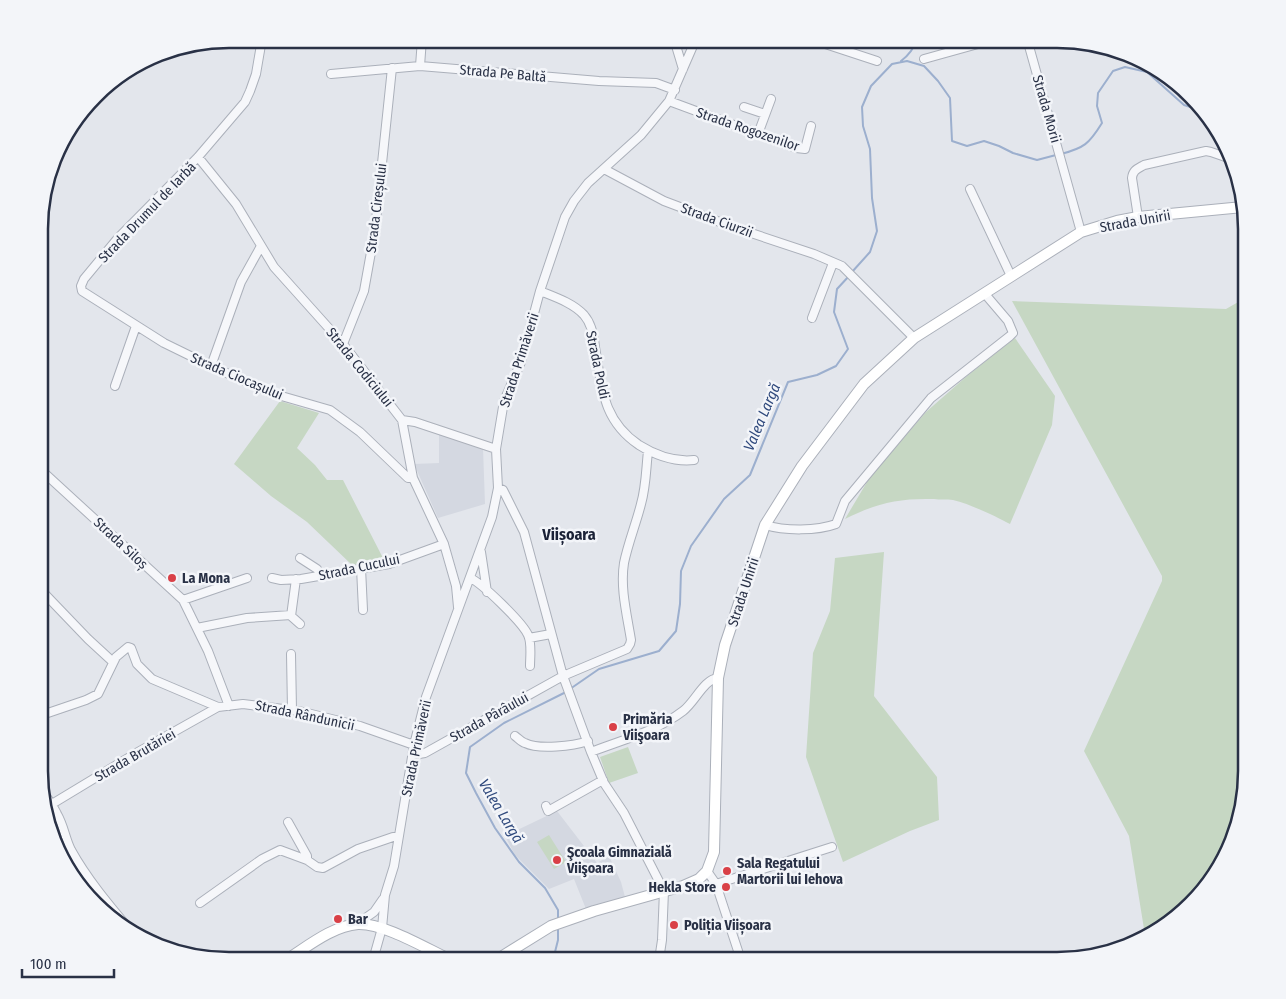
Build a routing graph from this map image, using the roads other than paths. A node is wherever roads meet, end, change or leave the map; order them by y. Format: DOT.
graph roads {
  1 [pos="260,48"];
  2 [pos="421,48"];
  3 [pos="677,48"];
  4 [pos="692,48"];
  5 [pos="837,48"];
  6 [pos="964,48"];
  7 [pos="1030,48"];
  8 [pos="924,59"];
  9 [pos="877,61"];
  10 [pos="420,66"];
  11 [pos="392,68"];
  12 [pos="683,69"];
  13 [pos="331,74"];
  14 [pos="675,90"];
  15 [pos="771,99"];
  16 [pos="669,101"];
  17 [pos="744,106"];
  18 [pos="765,114"];
  19 [pos="811,126"];
  20 [pos="758,134"];
  21 [pos="198,157"];
  22 [pos="1224,157"];
  23 [pos="604,169"];
  24 [pos="970,189"];
  25 [pos="1237,208"];
  26 [pos="1138,217"];
  27 [pos="1080,232"];
  28 [pos="261,246"];
  29 [pos="833,263"];
  30 [pos="1011,276"];
  31 [pos="82,291"];
  32 [pos="540,291"];
  33 [pos="985,294"];
  34 [pos="812,318"];
  35 [pos="136,326"];
  36 [pos="914,338"];
  37 [pos="343,344"];
  38 [pos="211,366"];
  39 [pos="115,386"];
  40 [pos="402,420"];
  41 [pos="496,449"];
  42 [pos="648,451"];
  43 [pos="694,460"];
  44 [pos="48,476"];
  45 [pos="413,478"];
  46 [pos="498,488"];
  47 [pos="765,525"];
  48 [pos="444,544"];
  49 [pos="480,550"];
  50 [pos="300,558"];
  51 [pos="361,568"];
  52 [pos="321,575"];
  53 [pos="247,578"];
  54 [pos="272,578"];
  55 [pos="470,578"];
  56 [pos="296,580"];
  57 [pos="487,592"];
  58 [pos="48,597"];
  59 [pos="183,600"];
  60 [pos="459,608"];
  61 [pos="363,610"];
  62 [pos="291,615"];
  63 [pos="300,624"];
  64 [pos="197,628"];
  65 [pos="551,634"];
  66 [pos="530,638"];
  67 [pos="291,654"];
  68 [pos="113,662"];
  69 [pos="530,666"];
  70 [pos="718,678"];
  71 [pos="565,679"];
  72 [pos="229,706"];
  73 [pos="218,707"];
  74 [pos="292,710"];
  75 [pos="48,713"];
  76 [pos="516,736"];
  77 [pos="588,742"];
  78 [pos="414,745"];
  79 [pos="591,752"];
  80 [pos="413,755"];
  81 [pos="603,780"];
  82 [pos="52,804"];
  83 [pos="546,806"];
  84 [pos="288,822"];
  85 [pos="398,837"];
  86 [pos="832,848"];
  87 [pos="307,860"];
  88 [pos="707,871"];
  89 [pos="716,884"];
  90 [pos="664,891"];
  91 [pos="386,895"];
  92 [pos="200,903"];
  93 [pos="117,913"];
  94 [pos="357,924"];
  95 [pos="382,928"];
  96 [pos="299,952"];
  97 [pos="375,952"];
  98 [pos="434,952"];
  99 [pos="508,952"];
  100 [pos="660,952"];
  101 [pos="738,952"];
  1 -- 21 [label="street, Strada Drumul de Iarbă"];
  2 -- 10 [label="street"];
  3 -- 12 [label="street"];
  4 -- 12 [label="street, Strada Primăverii"];
  5 -- 9 [label="street"];
  6 -- 8 [label="street"];
  7 -- 27 [label="street, Strada Morii"];
  10 -- 11 [label="street, Strada Pe Baltă"];
  10 -- 14 [label="street, Strada Pe Baltă"];
  11 -- 13 [label="street, Strada Pe Baltă"];
  11 -- 37 [label="street, Strada Cireșului"];
  12 -- 14 [label="street, Strada Primăverii"];
  14 -- 16 [label="street, Strada Primăverii"];
  15 -- 18 [label="street"];
  16 -- 20 [label="street, Strada Rogozenilor"];
  16 -- 23 [label="street, Strada Primăverii"];
  17 -- 18 [label="street"];
  18 -- 20 [label="street"];
  19 -- 20 [label="street, Strada Rogozenilor"];
  21 -- 28 [label="street, Strada Codiciului"];
  21 -- 31 [label="street, Strada Drumul de Iarbă"];
  22 -- 26 [label="street"];
  23 -- 29 [label="street, Strada Ciurzii"];
  23 -- 32 [label="street, Strada Primăverii"];
  24 -- 30 [label="street"];
  25 -- 26 [label="main road, Strada Unirii"];
  26 -- 27 [label="main road, Strada Unirii"];
  27 -- 30 [label="main road, Strada Unirii"];
  28 -- 37 [label="street, Strada Codiciului"];
  28 -- 38 [label="street"];
  29 -- 34 [label="street"];
  29 -- 36 [label="street, Strada Ciurzii"];
  30 -- 33 [label="main road, Strada Unirii"];
  31 -- 35 [label="street, Strada Ciocașului"];
  32 -- 41 [label="street, Strada Primăverii"];
  32 -- 42 [label="street, Strada Poldi"];
  33 -- 36 [label="main road, Strada Unirii"];
  33 -- 47 [label="street"];
  35 -- 38 [label="street, Strada Ciocașului"];
  35 -- 39 [label="street"];
  36 -- 47 [label="main road, Strada Unirii"];
  37 -- 40 [label="street, Strada Codiciului"];
  38 -- 45 [label="street, Strada Ciocașului"];
  40 -- 41 [label="street"];
  40 -- 45 [label="street, Strada Codiciului"];
  41 -- 46 [label="street, Strada Primăverii"];
  42 -- 43 [label="street, Strada Poldi"];
  42 -- 71 [label="street, Strada Pârâului"];
  44 -- 59 [label="street, Strada Siloș"];
  45 -- 48 [label="street, Strada Codiciului"];
  46 -- 49 [label="street, Strada Primăverii"];
  46 -- 65 [label="street"];
  47 -- 70 [label="main road, Strada Unirii"];
  48 -- 51 [label="street, Strada Cucului"];
  48 -- 60 [label="street, Strada Codiciului"];
  49 -- 55 [label="street, Strada Primăverii"];
  49 -- 57 [label="street"];
  50 -- 52 [label="street"];
  51 -- 52 [label="street, Strada Cucului"];
  51 -- 61 [label="street"];
  52 -- 56 [label="street, Strada Cucului"];
  53 -- 59 [label="street"];
  54 -- 56 [label="street, Strada Cucului"];
  55 -- 57 [label="street"];
  55 -- 60 [label="street, Strada Primăverii"];
  56 -- 62 [label="street"];
  57 -- 66 [label="street"];
  58 -- 68 [label="street"];
  59 -- 64 [label="street, Strada Siloș"];
  60 -- 78 [label="street, Strada Primăverii"];
  62 -- 63 [label="street"];
  62 -- 64 [label="street"];
  64 -- 72 [label="street, Strada Siloș"];
  65 -- 66 [label="street"];
  65 -- 71 [label="street"];
  66 -- 69 [label="street"];
  67 -- 74 [label="street"];
  68 -- 73 [label="street, Strada Rândunicii"];
  68 -- 75 [label="street, Strada Rândunicii"];
  70 -- 79 [label="street"];
  70 -- 88 [label="main road, Strada Unirii"];
  71 -- 77 [label="street"];
  71 -- 80 [label="street, Strada Pârâului"];
  72 -- 73 [label="street, Strada Rândunicii"];
  72 -- 74 [label="street, Strada Rândunicii"];
  73 -- 82 [label="street, Strada Brutăriei"];
  74 -- 78 [label="street, Strada Rândunicii"];
  76 -- 77 [label="street"];
  77 -- 79 [label="street"];
  78 -- 80 [label="street, Strada Primăverii"];
  79 -- 81 [label="street"];
  80 -- 85 [label="street, Strada Primăverii"];
  81 -- 83 [label="street"];
  81 -- 90 [label="street"];
  82 -- 93 [label="street"];
  84 -- 87 [label="street"];
  85 -- 87 [label="street"];
  85 -- 91 [label="street, Strada Primăverii"];
  86 -- 89 [label="street"];
  87 -- 92 [label="street"];
  88 -- 89 [label="street"];
  88 -- 90 [label="main road"];
  89 -- 101 [label="street"];
  90 -- 99 [label="main road"];
  90 -- 100 [label="street"];
  91 -- 94 [label="street"];
  91 -- 95 [label="street"];
  94 -- 95 [label="main road"];
  94 -- 96 [label="main road"];
  95 -- 97 [label="street"];
  95 -- 98 [label="main road"];
}
